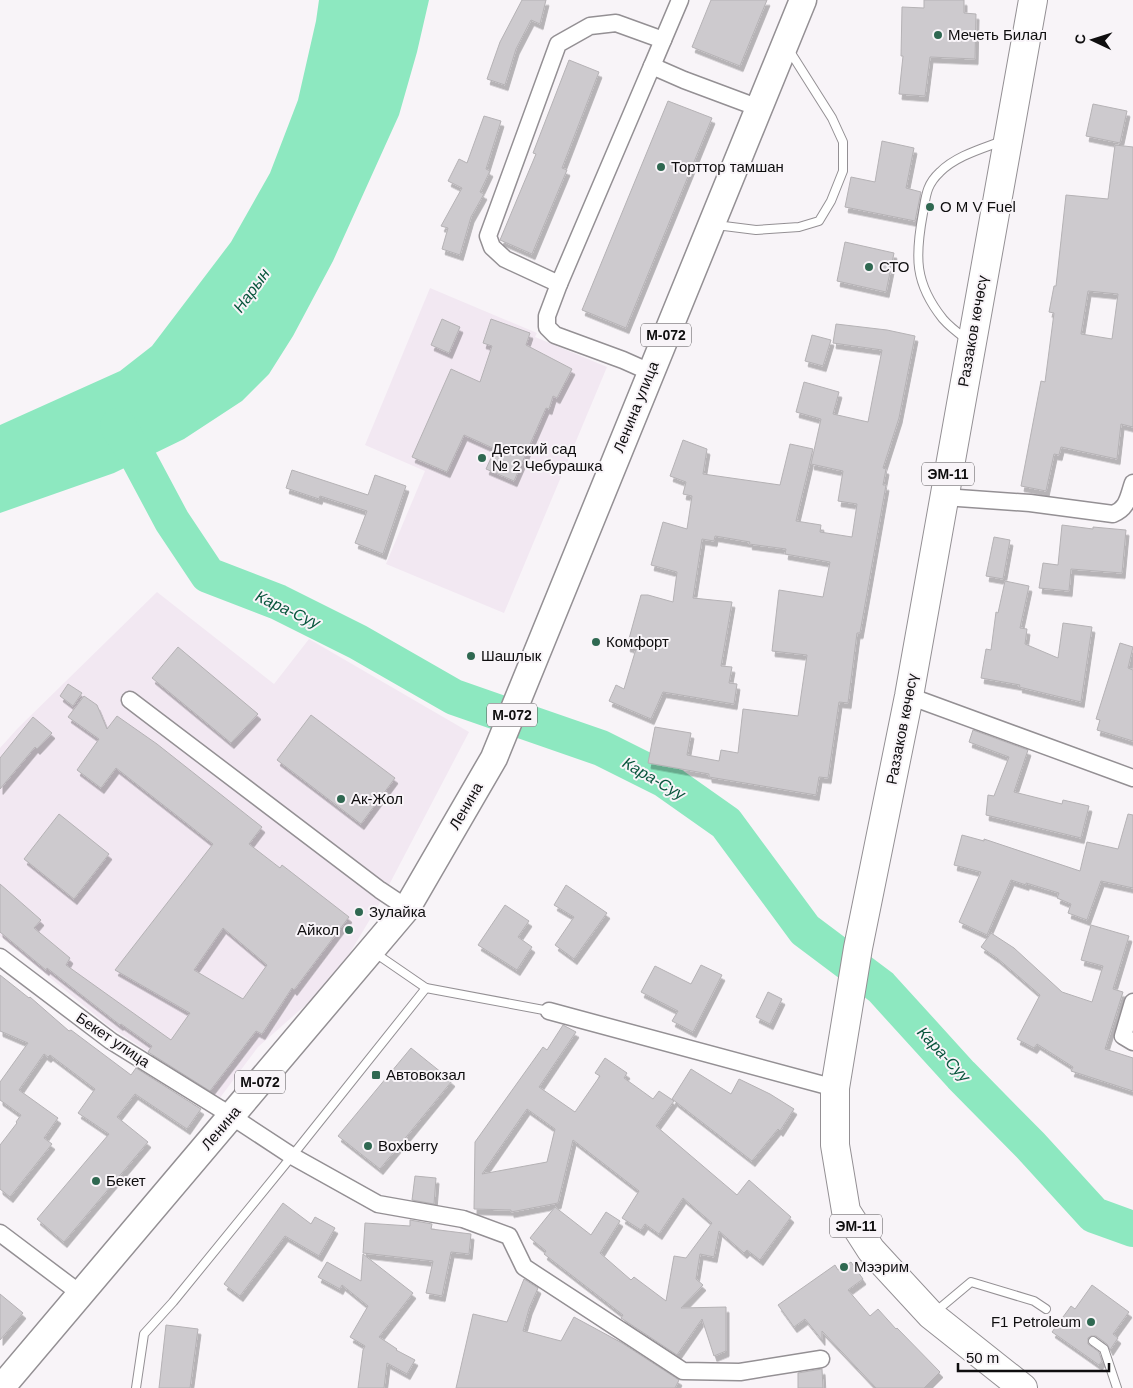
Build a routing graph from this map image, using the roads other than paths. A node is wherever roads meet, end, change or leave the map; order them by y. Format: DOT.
graph roads {
  1 [pos="680,0"];
  2 [pos="803,0"];
  3 [pos="1032,0"];
  4 [pos="663,40"];
  5 [pos="785,44"];
  6 [pos="652,66"];
  7 [pos="759,108"];
  8 [pos="1007,139"];
  9 [pos="711,225"];
  10 [pos="560,284"];
  11 [pos="971,344"];
  12 [pos="650,372"];
  13 [pos="1133,483"];
  14 [pos="944,497"];
  15 [pos="908,696"];
  16 [pos="130,700"];
  17 [pos="494,758"];
  18 [pos="1133,778"];
  19 [pos="407,908"];
  20 [pos="371,950"];
  21 [pos="0,957"];
  22 [pos="426,988"];
  23 [pos="1133,1002"];
  24 [pos="549,1012"];
  25 [pos="1133,1042"];
  26 [pos="835,1088"];
  27 [pos="231,1117"];
  28 [pos="292,1156"];
  29 [pos="0,1233"];
  30 [pos="81,1294"];
  31 [pos="1046,1309"];
  32 [pos="932,1315"];
  33 [pos="1093,1341"];
  34 [pos="821,1359"];
  35 [pos="1,1388"];
  36 [pos="136,1388"];
  37 [pos="1023,1388"];
  38 [pos="1117,1388"];
  1 -- 4 [label="street"];
  2 -- 5 [label="main road, Ленина улица / М-072"];
  3 -- 8 [label="highway, Раззаков көчөсү / ЭМ-11"];
  4 -- 6 [label="street"];
  4 -- 10 [label="street"];
  5 -- 7 [label="main road, Ленина улица / М-072"];
  5 -- 9 [label="lane"];
  6 -- 7 [label="street"];
  6 -- 10 [label="street"];
  7 -- 9 [label="main road, Ленина улица / М-072"];
  8 -- 11 [label="highway, Раззаков көчөсү / ЭМ-11"];
  8 -- 11 [label="lane"];
  9 -- 12 [label="main road, Ленина улица / М-072"];
  10 -- 12 [label="street"];
  11 -- 14 [label="highway, Раззаков көчөсү / ЭМ-11"];
  12 -- 17 [label="main road, Ленина улица / М-072"];
  13 -- 14 [label="street"];
  14 -- 15 [label="highway, Раззаков көчөсү / ЭМ-11"];
  15 -- 18 [label="street"];
  15 -- 26 [label="highway, Раззаков көчөсү / ЭМ-11"];
  16 -- 19 [label="street"];
  17 -- 19 [label="main road, Ленина / М-072"];
  19 -- 20 [label="main road, Ленина / М-072"];
  20 -- 22 [label="lane"];
  20 -- 27 [label="main road, Ленина / М-072"];
  21 -- 27 [label="street, Бекет улица"];
  22 -- 24 [label="lane"];
  22 -- 28 [label="lane"];
  23 -- 25 [label="street"];
  24 -- 26 [label="street"];
  26 -- 32 [label="highway, Раззаков көчөсү / ЭМ-11"];
  27 -- 28 [label="street, Бекет улица"];
  27 -- 30 [label="main road, Ленина / М-072"];
  28 -- 34 [label="street, Бекет улица"];
  28 -- 36 [label="lane"];
  29 -- 30 [label="street"];
  30 -- 35 [label="main road, Ленина / М-072"];
  31 -- 32 [label="lane"];
  32 -- 37 [label="highway, Раззаков көчөсү / ЭМ-11"];
  33 -- 38 [label="lane"];
}
